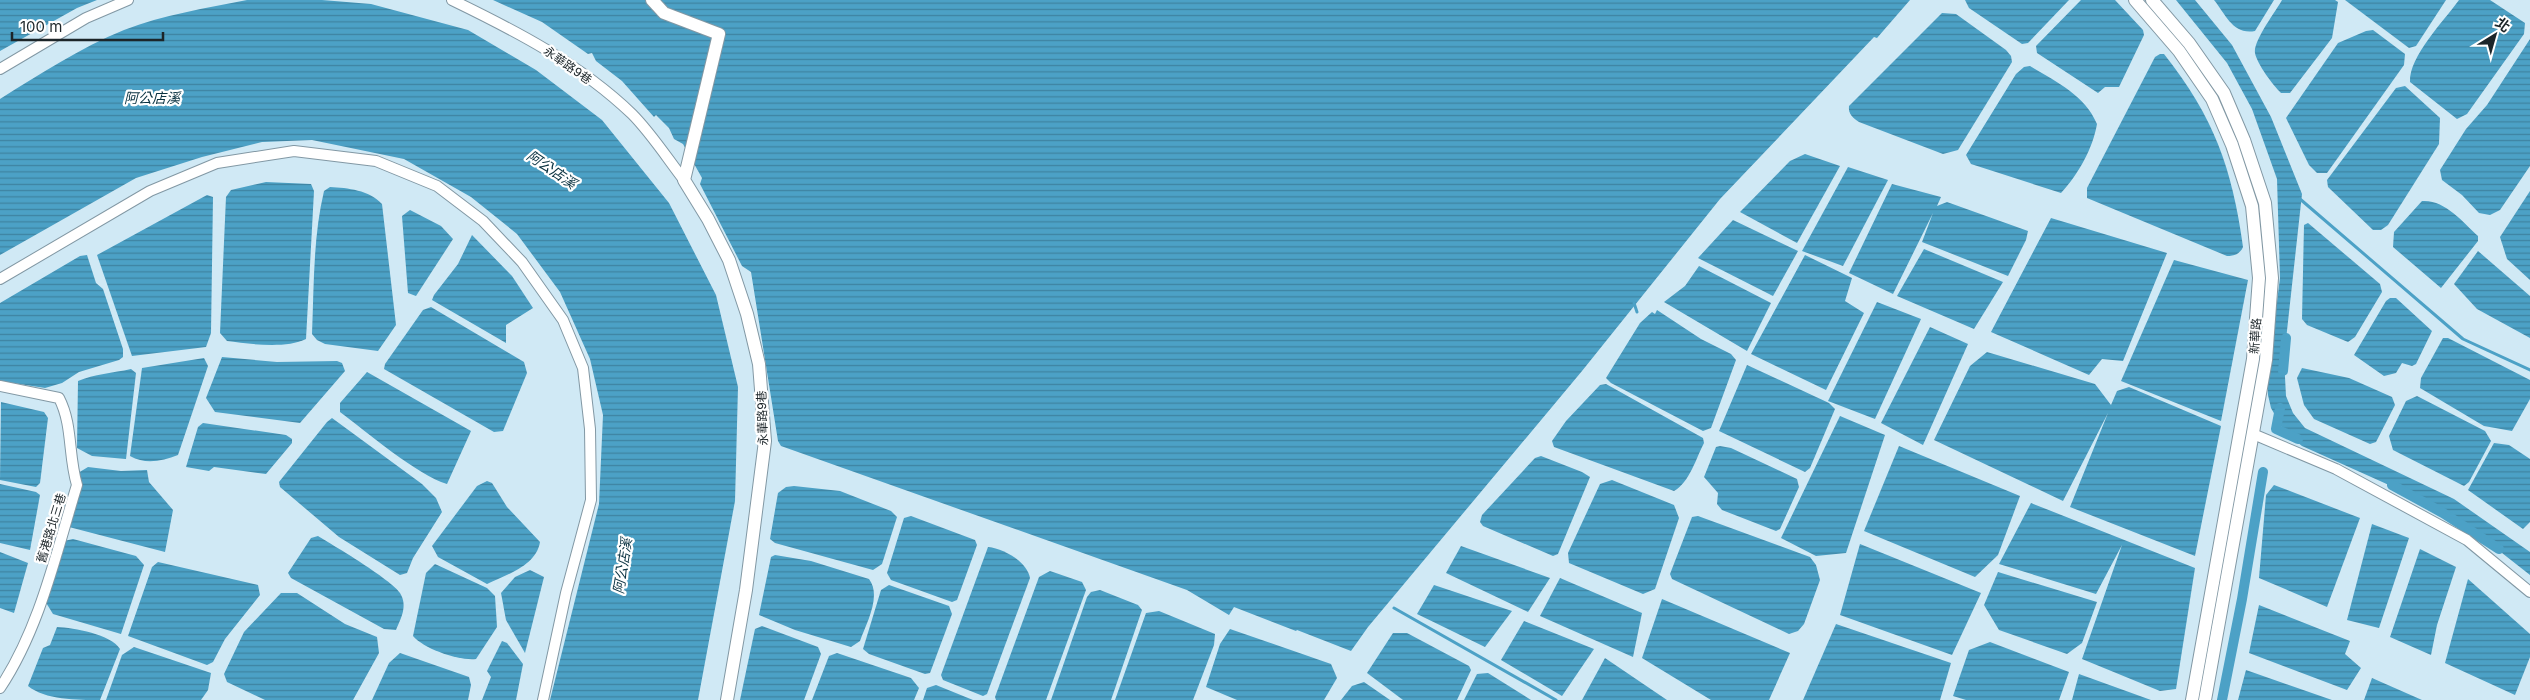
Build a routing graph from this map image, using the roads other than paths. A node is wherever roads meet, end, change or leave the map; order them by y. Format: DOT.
graph roads {
  1 [pos="128,0"];
  2 [pos="452,0"];
  3 [pos="652,0"];
  4 [pos="2135,0"];
  5 [pos="2152,0"];
  6 [pos="0,69"];
  7 [pos="684,180"];
  8 [pos="0,280"];
  9 [pos="0,386"];
  10 [pos="2253,434"];
  11 [pos="2530,592"];
  12 [pos="0,688"];
  13 [pos="728,699"];
  14 [pos="543,700"];
  15 [pos="2192,700"];
  16 [pos="2205,700"];
  1 -- 6 [label="street"];
  2 -- 7 [label="street, 永華路9巷"];
  3 -- 7 [label="street"];
  4 -- 15 [label="street, 新華路"];
  5 -- 10 [label="street, 新華路"];
  7 -- 13 [label="street, 永華路9巷"];
  8 -- 14 [label="street"];
  9 -- 12 [label="street, 舊港路北三巷"];
  10 -- 11 [label="street"];
  10 -- 16 [label="street, 新華路"];
}
